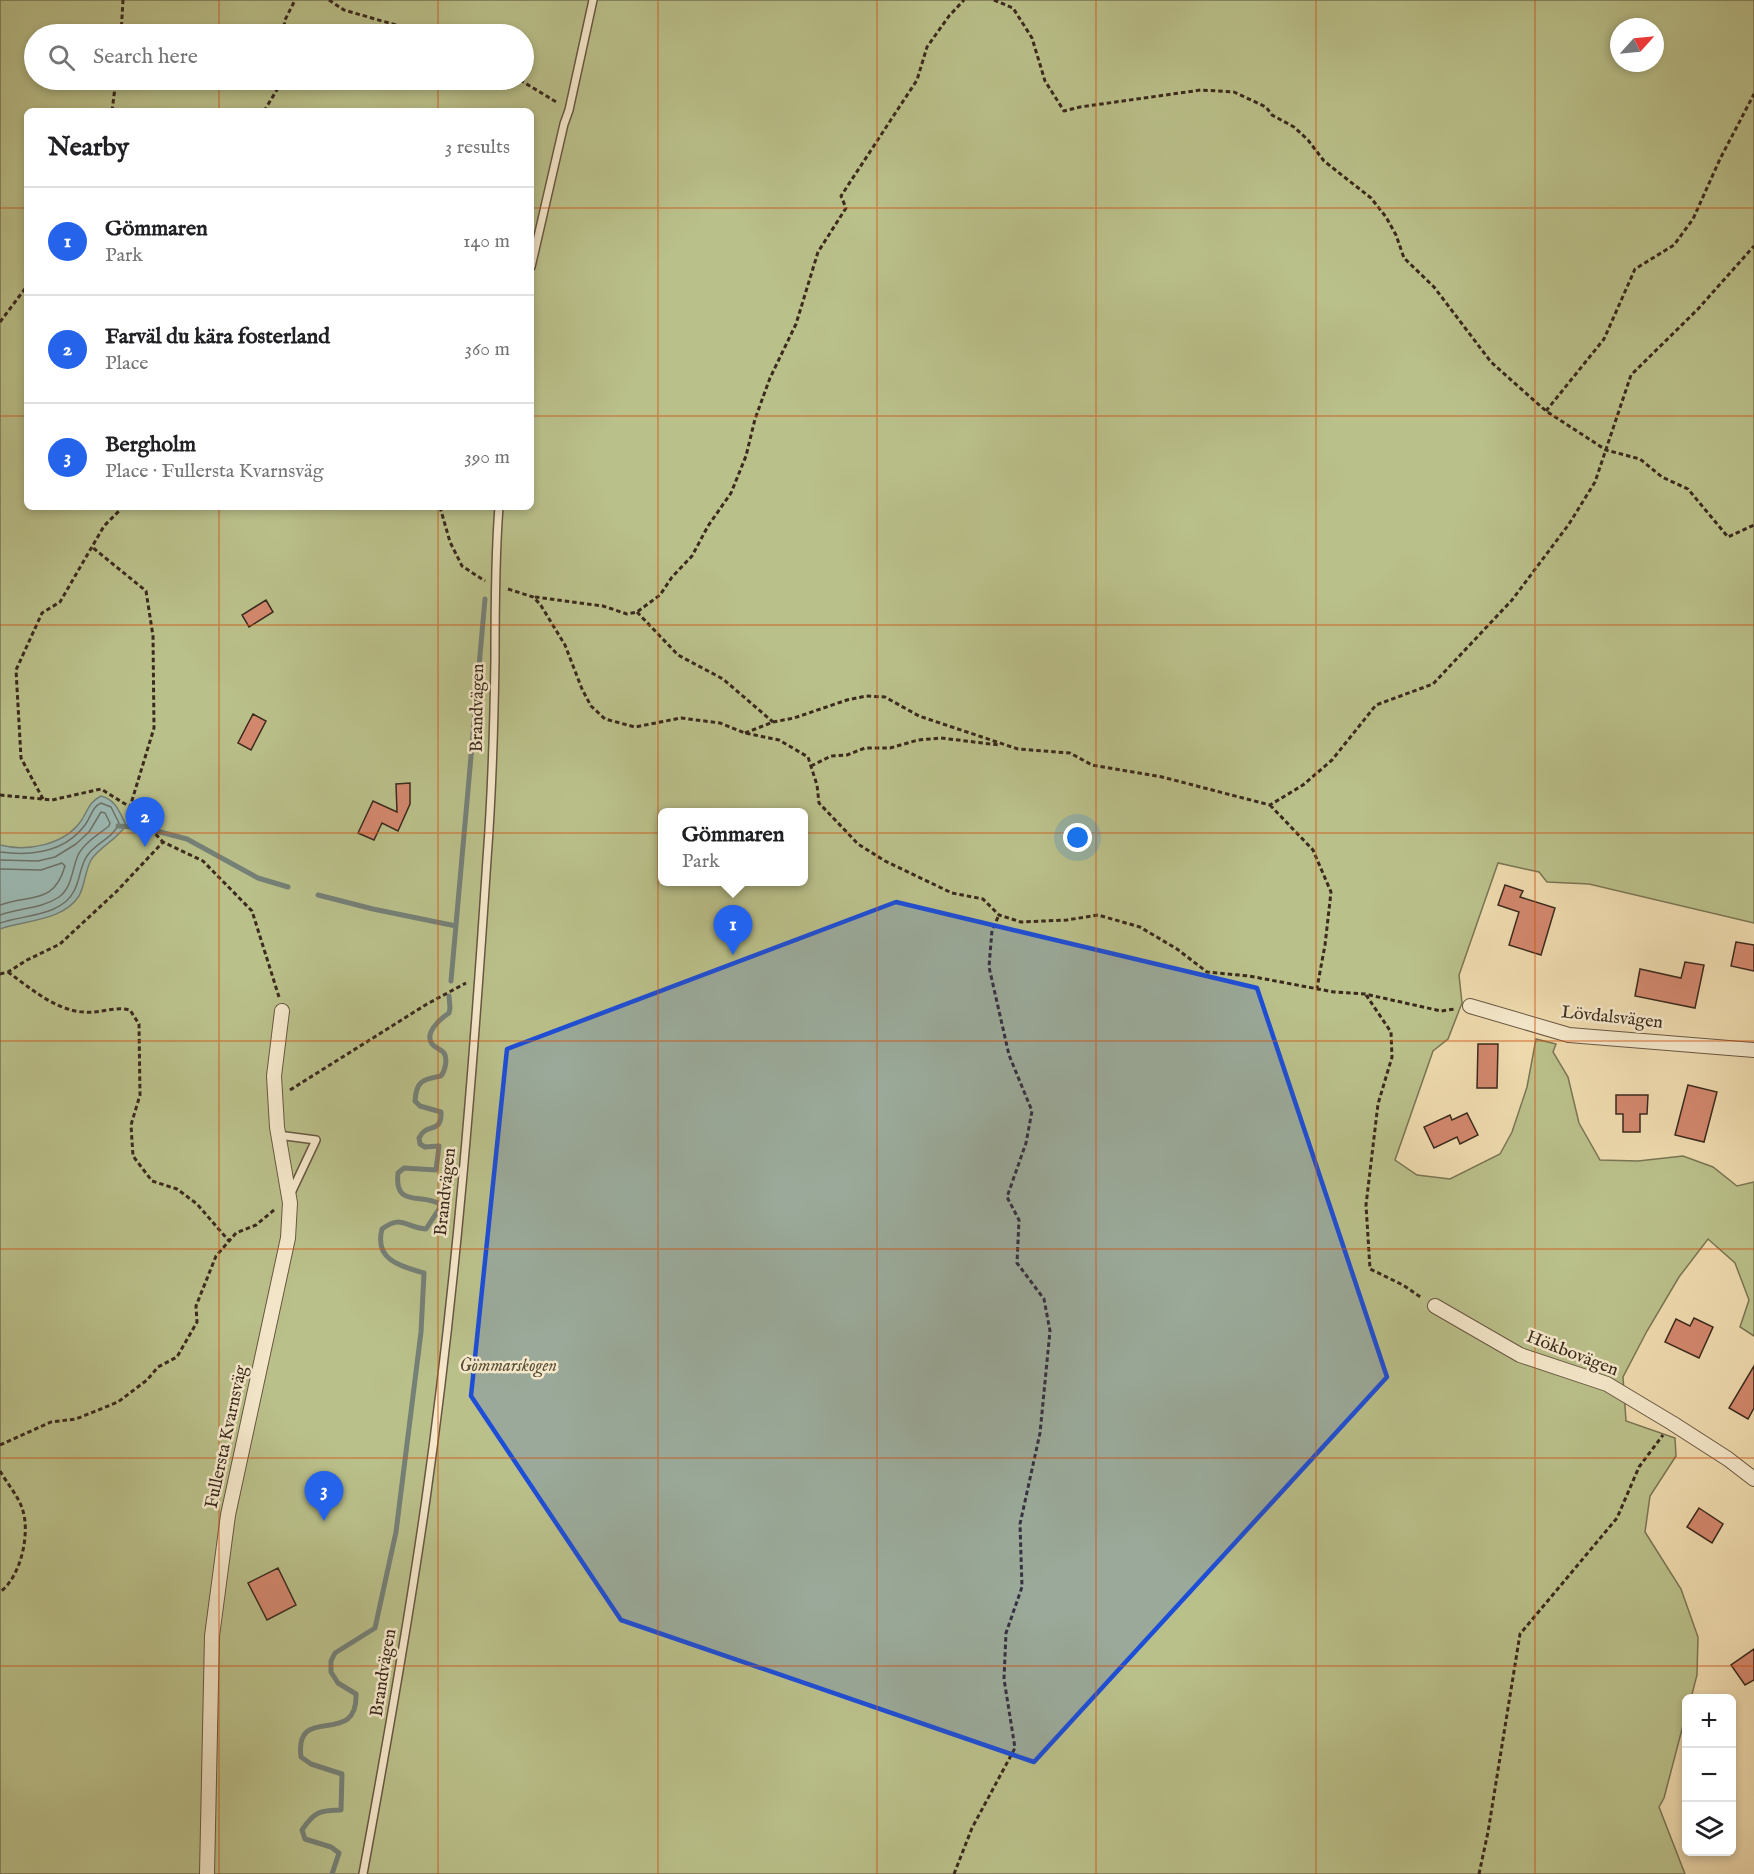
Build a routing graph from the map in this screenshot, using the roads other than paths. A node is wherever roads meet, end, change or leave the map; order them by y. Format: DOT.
graph roads {
  1 [pos="593,0"];
  2 [pos="534,254"];
  3 [pos="499,510"];
  4 [pos="1470,1006"];
  5 [pos="282,1011"];
  6 [pos="1754,1050"];
  7 [pos="278,1135"];
  8 [pos="289,1197"];
  9 [pos="1435,1306"];
  10 [pos="1754,1479"];
  11 [pos="207,1874"];
  12 [pos="363,1874"];
  1 -- 2 [label="lane"];
  3 -- 12 [label="lane, Brandvägen"];
  4 -- 6 [label="street, Lövdalsvägen"];
  5 -- 7 [label="street, Fullersta Kvarnsväg"];
  7 -- 8 [label="street, Fullersta Kvarnsväg"];
  7 -- 8 [label="lane"];
  8 -- 11 [label="street, Fullersta Kvarnsväg"];
  9 -- 10 [label="street, Hökbovägen"];
}
